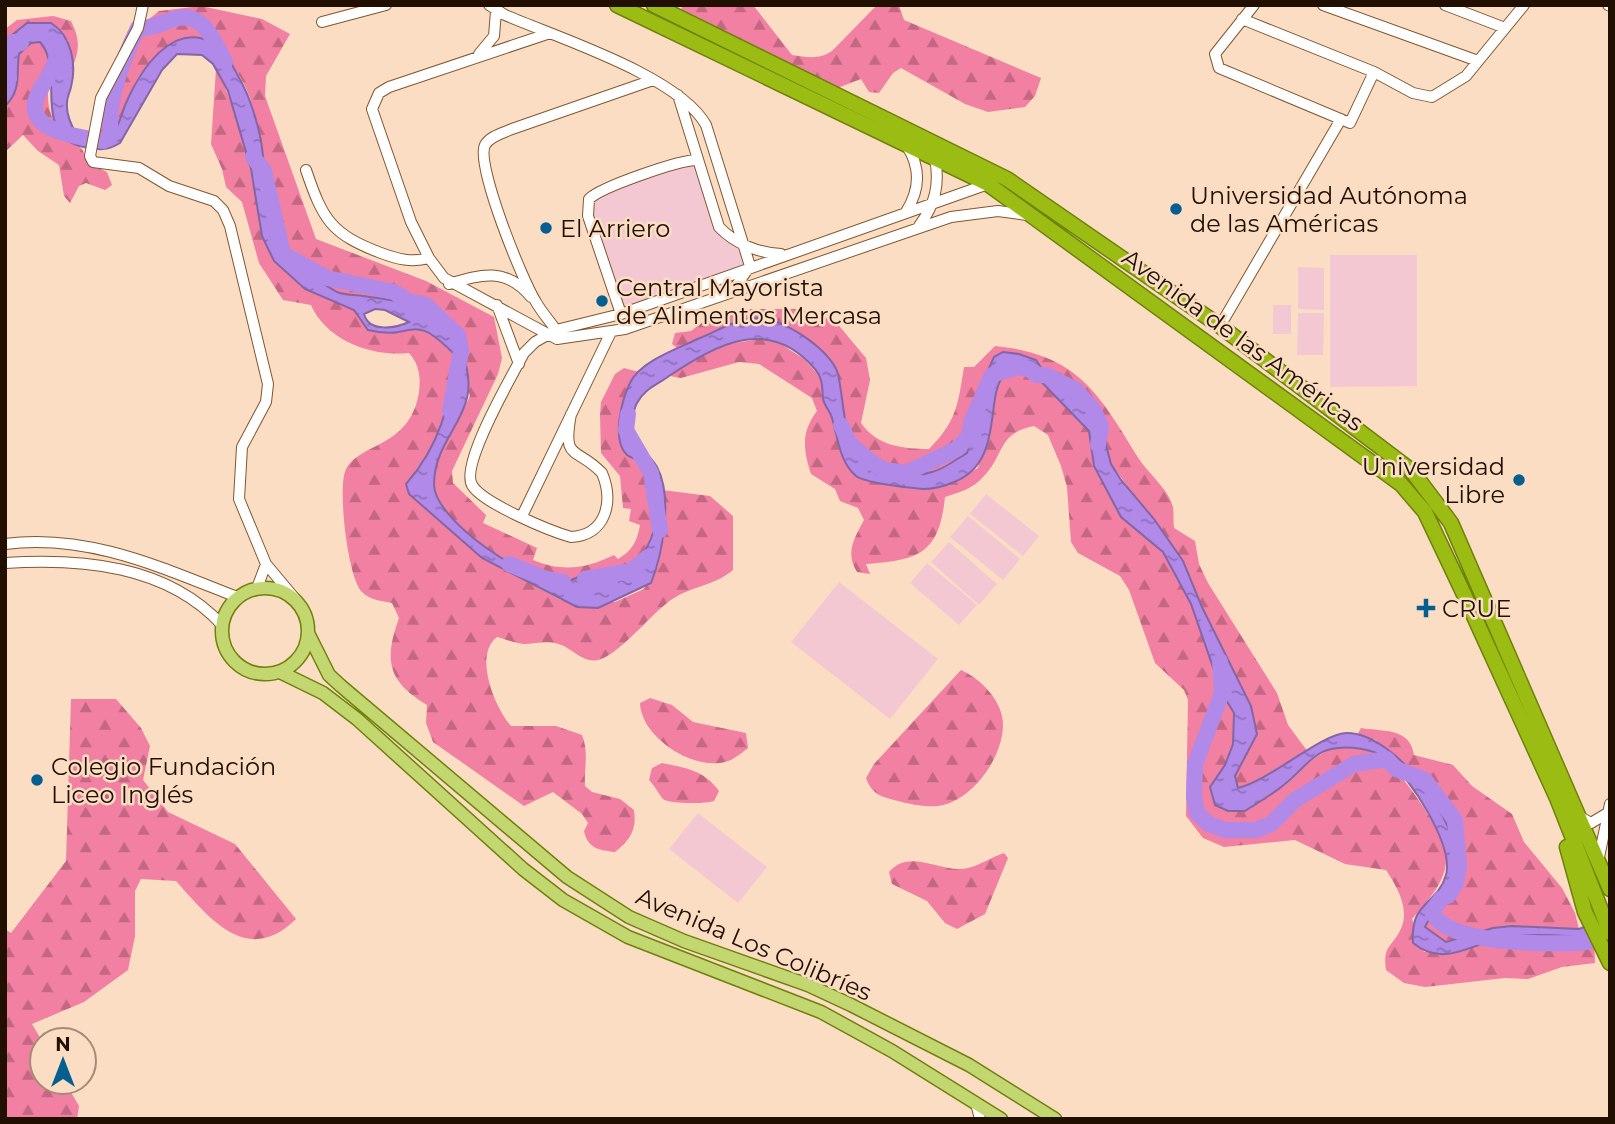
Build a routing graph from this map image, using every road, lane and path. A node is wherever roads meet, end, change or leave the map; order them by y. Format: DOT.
graph roads {
  1 [pos="143,5"];
  2 [pos="386,5"];
  3 [pos="618,5"];
  4 [pos="654,5"];
  5 [pos="1254,5"];
  6 [pos="1323,5"];
  7 [pos="1446,5"];
  8 [pos="1524,5"];
  9 [pos="492,8"];
  10 [pos="1242,19"];
  11 [pos="322,22"];
  12 [pos="1505,28"];
  13 [pos="550,33"];
  14 [pos="476,56"];
  15 [pos="1478,61"];
  16 [pos="1374,72"];
  17 [pos="653,80"];
  18 [pos="678,94"];
  19 [pos="1345,121"];
  20 [pos="919,136"];
  21 [pos="906,145"];
  22 [pos="936,158"];
  23 [pos="697,160"];
  24 [pos="306,170"];
  25 [pos="1007,179"];
  26 [pos="988,184"];
  27 [pos="933,203"];
  28 [pos="906,212"];
  29 [pos="1035,217"];
  30 [pos="869,224"];
  31 [pos="918,227"];
  32 [pos="737,241"];
  33 [pos="875,242"];
  34 [pos="809,245"];
  35 [pos="785,254"];
  36 [pos="429,258"];
  37 [pos="815,264"];
  38 [pos="750,267"];
  39 [pos="449,284"];
  40 [pos="730,295"];
  41 [pos="534,300"];
  42 [pos="497,306"];
  43 [pos="621,314"];
  44 [pos="643,323"];
  45 [pos="1220,326"];
  46 [pos="611,332"];
  47 [pos="555,335"];
  48 [pos="519,364"];
  49 [pos="571,414"];
  50 [pos="522,516"];
  51 [pos="5,544"];
  52 [pos="5,563"];
  53 [pos="266,564"];
  54 [pos="257,588"];
  55 [pos="237,597"];
  56 [pos="297,601"];
  57 [pos="222,625"];
  58 [pos="309,635"];
  59 [pos="280,672"];
  60 [pos="1608,809"];
  61 [pos="1580,817"];
  62 [pos="1598,862"];
  63 [pos="1610,889"];
  64 [pos="1592,909"];
  65 [pos="1610,933"];
  66 [pos="1608,959"];
  67 [pos="905,1031"];
  68 [pos="891,1051"];
  69 [pos="976,1103"];
  70 [pos="980,1119"];
  71 [pos="1001,1119"];
  72 [pos="1055,1119"];
  1 -- 53 [label="street"];
  2 -- 11 [label="street"];
  3 -- 21 [label="highway, Avenida de las Américas"];
  4 -- 20 [label="highway, Avenida de las Américas"];
  5 -- 10 [label="street"];
  6 -- 15 [label="street"];
  7 -- 12 [label="street"];
  8 -- 12 [label="street"];
  9 -- 13 [label="street"];
  9 -- 14 [label="street"];
  10 -- 16 [label="street"];
  10 -- 19 [label="street"];
  12 -- 15 [label="street"];
  13 -- 14 [label="street"];
  13 -- 17 [label="street"];
  14 -- 36 [label="street"];
  15 -- 16 [label="street"];
  16 -- 19 [label="street"];
  17 -- 18 [label="street"];
  17 -- 41 [label="street"];
  18 -- 23 [label="street"];
  18 -- 32 [label="street"];
  19 -- 45 [label="street"];
  20 -- 22 [label="highway"];
  20 -- 25 [label="highway, Avenida de las Américas"];
  21 -- 22 [label="highway, Avenida de las Américas"];
  21 -- 28 [label="street"];
  22 -- 26 [label="highway, Avenida de las Américas"];
  22 -- 27 [label="street"];
  23 -- 32 [label="street"];
  23 -- 43 [label="street"];
  24 -- 36 [label="street"];
  25 -- 26 [label="highway"];
  25 -- 45 [label="highway, Avenida de las Américas"];
  26 -- 27 [label="street"];
  26 -- 29 [label="highway, Avenida de las Américas"];
  27 -- 28 [label="street"];
  27 -- 31 [label="street"];
  28 -- 30 [label="street"];
  29 -- 31 [label="street"];
  29 -- 64 [label="highway, Avenida de las Américas"];
  30 -- 33 [label="street"];
  30 -- 34 [label="street"];
  31 -- 33 [label="street"];
  32 -- 35 [label="street"];
  32 -- 38 [label="street"];
  33 -- 37 [label="street"];
  34 -- 35 [label="street"];
  34 -- 37 [label="street"];
  35 -- 38 [label="street"];
  36 -- 39 [label="street"];
  37 -- 40 [label="street"];
  38 -- 40 [label="street"];
  38 -- 43 [label="street"];
  39 -- 41 [label="street"];
  39 -- 42 [label="street"];
  40 -- 44 [label="street"];
  41 -- 47 [label="street"];
  42 -- 47 [label="street"];
  42 -- 48 [label="street"];
  43 -- 44 [label="street"];
  43 -- 47 [label="street"];
  44 -- 46 [label="street"];
  45 -- 61 [label="highway, Avenida de las Américas"];
  46 -- 47 [label="street"];
  46 -- 49 [label="street"];
  47 -- 48 [label="street"];
  48 -- 50 [label="street"];
  49 -- 50 [label="street"];
  49 -- 50 [label="street"];
  51 -- 55 [label="street"];
  52 -- 57 [label="street"];
  53 -- 54 [label="street"];
  53 -- 56 [label="street"];
  54 -- 55 [label="main road"];
  54 -- 56 [label="main road"];
  55 -- 57 [label="main road"];
  56 -- 58 [label="main road"];
  57 -- 59 [label="main road"];
  58 -- 59 [label="main road"];
  58 -- 67 [label="main road, Avenida Los Colibríes"];
  59 -- 68 [label="main road, Avenida Los Colibríes"];
  60 -- 61 [label="street"];
  60 -- 62 [label="street"];
  61 -- 62 [label="highway, Avenida de las Américas"];
  62 -- 63 [label="highway, Avenida de las Américas"];
  64 -- 65 [label="highway"];
  64 -- 66 [label="highway"];
  67 -- 68 [label="main road"];
  67 -- 72 [label="main road, Avenida Los Colibríes"];
  68 -- 69 [label="main road, Avenida Los Colibríes"];
  69 -- 70 [label="street"];
  69 -- 71 [label="main road, Avenida Los Colibríes"];
}
